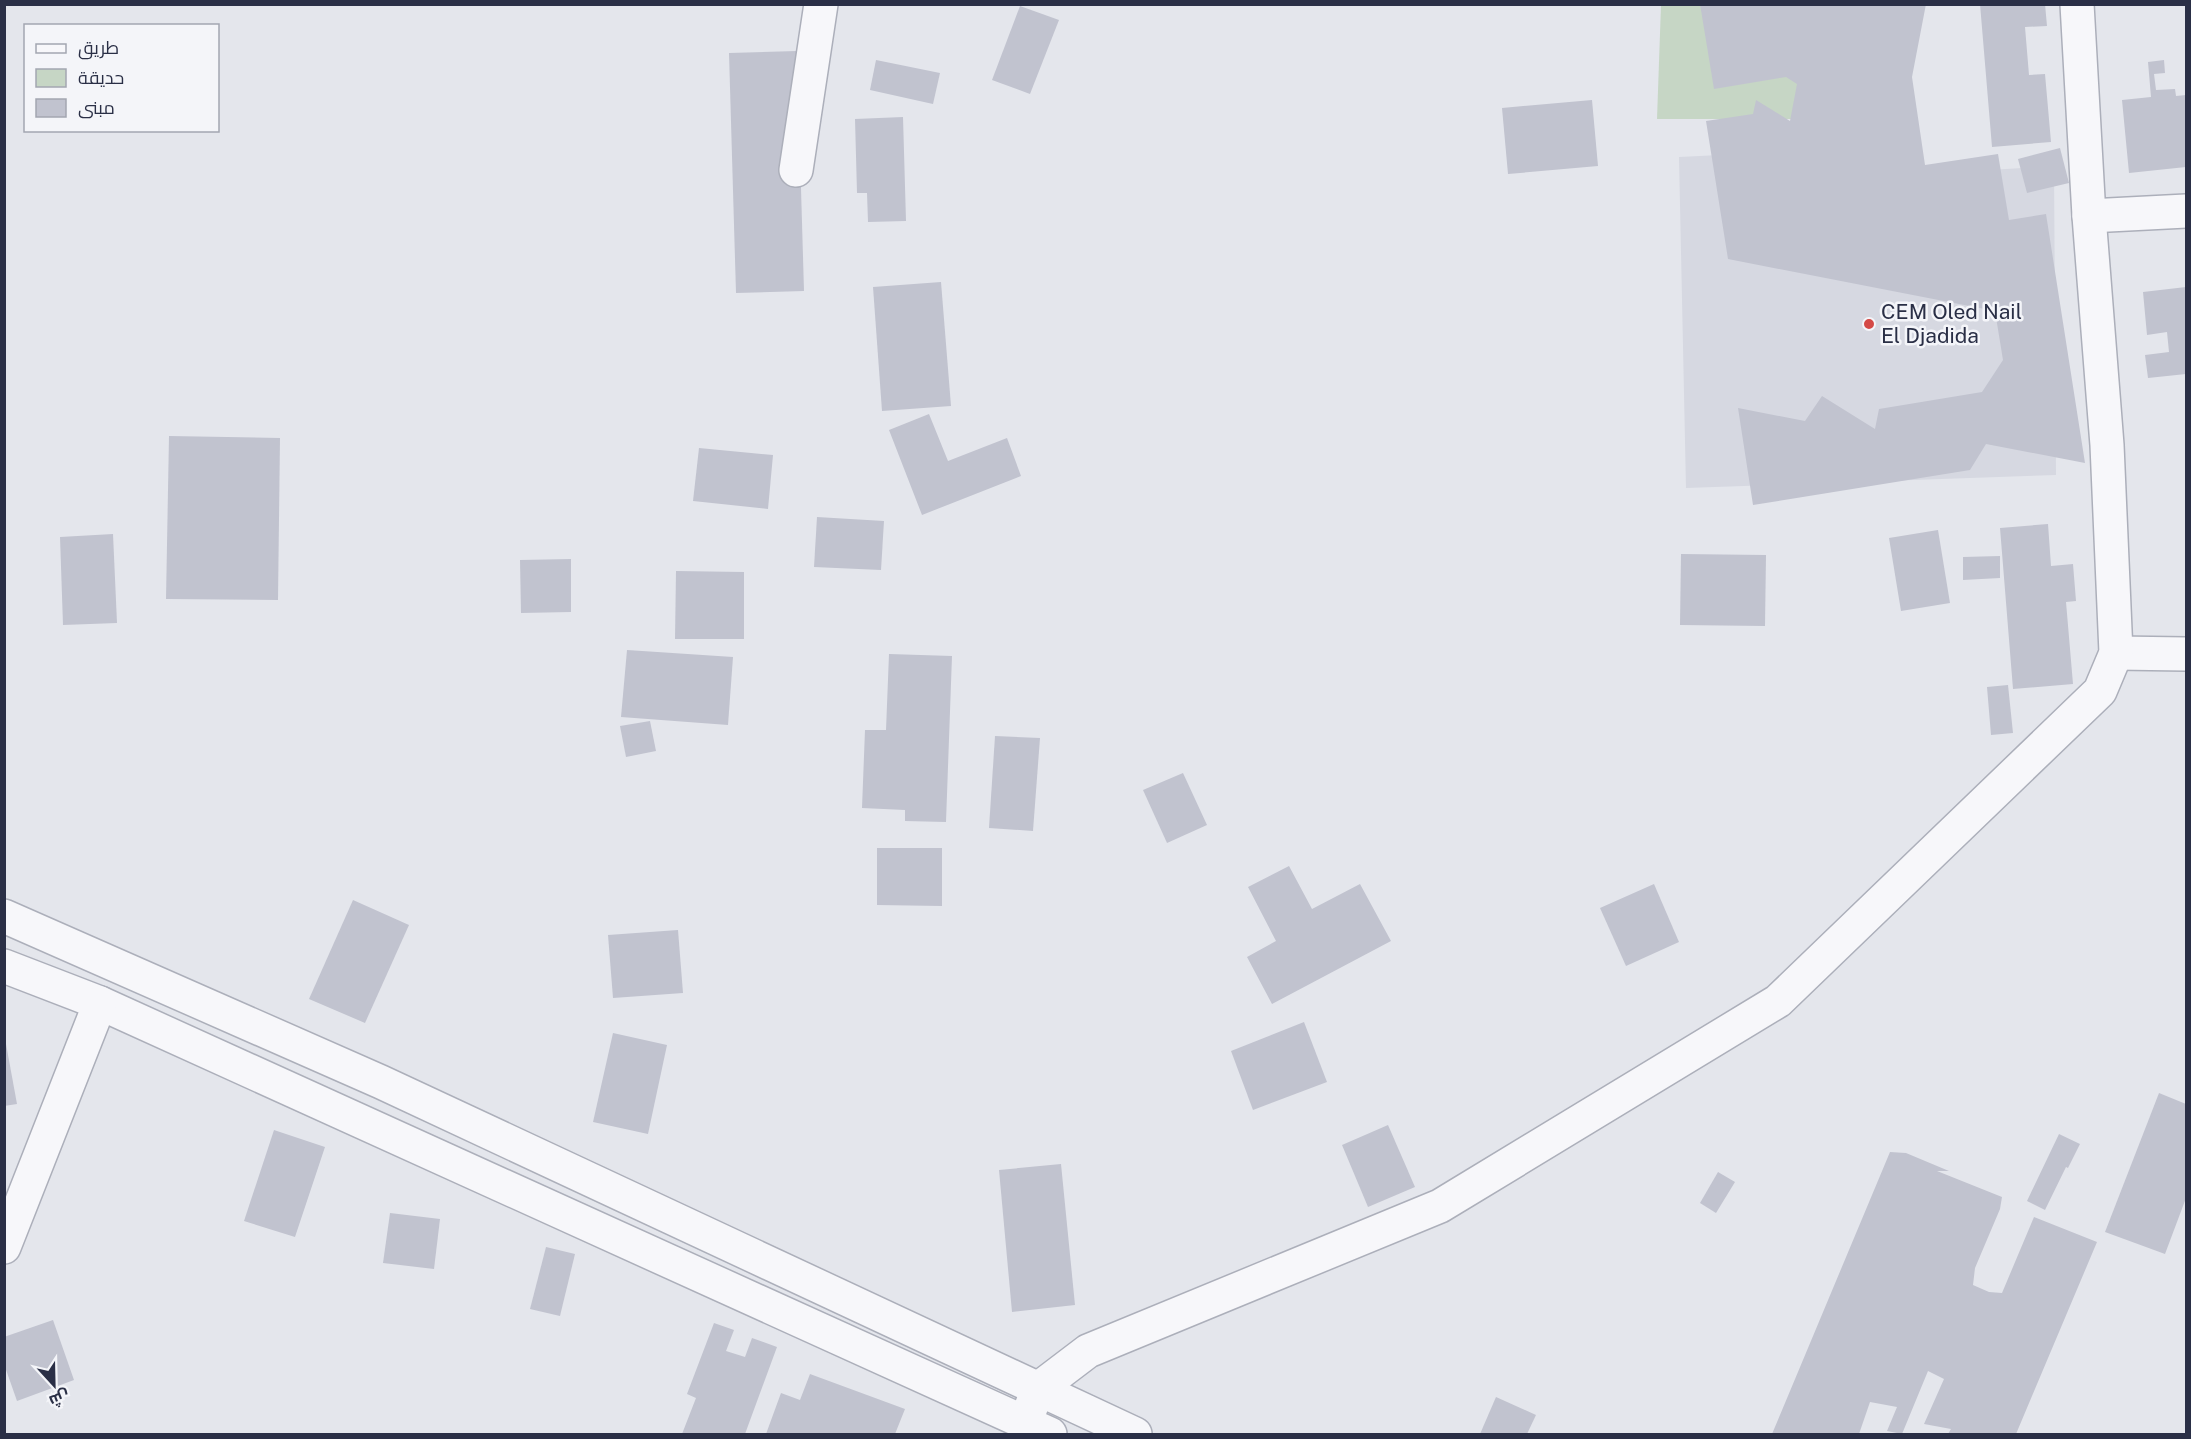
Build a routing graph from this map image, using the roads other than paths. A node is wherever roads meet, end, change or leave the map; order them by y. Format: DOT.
graph roads {
  1 [pos="821,4"];
  2 [pos="2077,4"];
  3 [pos="796,170"];
  4 [pos="2187,211"];
  5 [pos="2089,216"];
  6 [pos="2116,653"];
  7 [pos="2187,654"];
  8 [pos="4,916"];
  9 [pos="4,966"];
  10 [pos="100,1003"];
  11 [pos="4,1247"];
  12 [pos="1038,1389"];
  13 [pos="1037,1429"];
  14 [pos="1135,1434"];
  1 -- 3 [label="street"];
  2 -- 5 [label="street"];
  4 -- 5 [label="street"];
  5 -- 6 [label="street"];
  6 -- 7 [label="street"];
  6 -- 12 [label="street"];
  8 -- 12 [label="street"];
  9 -- 10 [label="street"];
  10 -- 11 [label="street"];
  10 -- 13 [label="street"];
  12 -- 13 [label="street"];
  12 -- 14 [label="street"];
}
